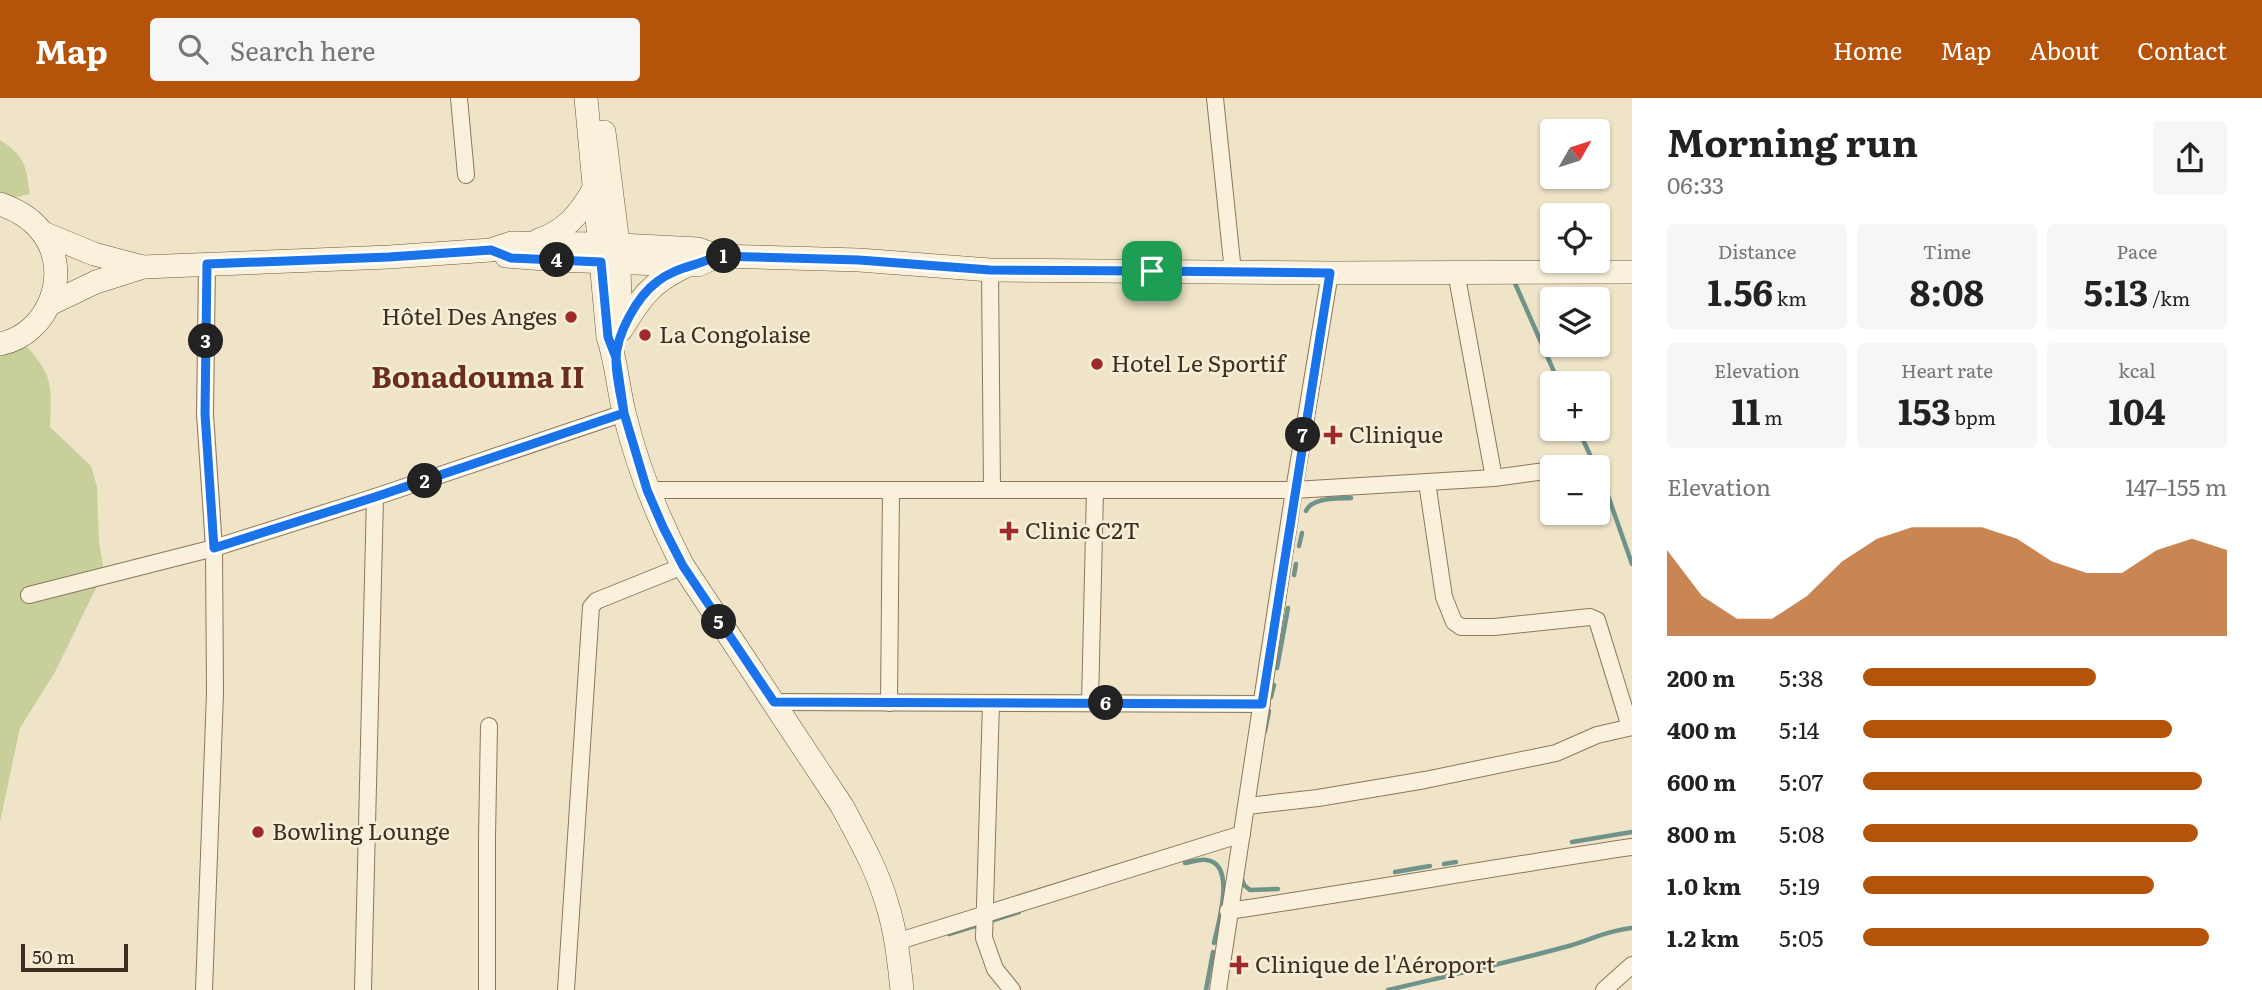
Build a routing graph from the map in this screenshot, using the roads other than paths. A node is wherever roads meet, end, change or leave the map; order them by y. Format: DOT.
graph roads {
  1 [pos="459,98"];
  2 [pos="586,98"];
  3 [pos="600,98"];
  4 [pos="1215,98"];
  5 [pos="466,175"];
  6 [pos="594,190"];
  7 [pos="0,204"];
  8 [pos="43,233"];
  9 [pos="530,243"];
  10 [pos="491,250"];
  11 [pos="610,253"];
  12 [pos="717,256"];
  13 [pos="207,264"];
  14 [pos="687,265"];
  15 [pos="143,267"];
  16 [pos="990,270"];
  17 [pos="1233,272"];
  18 [pos="1456,272"];
  19 [pos="1632,272"];
  20 [pos="1330,273"];
  21 [pos="50,304"];
  22 [pos="621,330"];
  23 [pos="0,344"];
  24 [pos="616,358"];
  25 [pos="624,413"];
  26 [pos="1540,472"];
  27 [pos="1494,478"];
  28 [pos="1427,482"];
  29 [pos="647,490"];
  30 [pos="891,490"];
  31 [pos="992,490"];
  32 [pos="1095,490"];
  33 [pos="1294,490"];
  34 [pos="375,497"];
  35 [pos="214,548"];
  36 [pos="683,566"];
  37 [pos="29,594"];
  38 [pos="774,702"];
  39 [pos="889,703"];
  40 [pos="990,703"];
  41 [pos="1090,703"];
  42 [pos="1262,704"];
  43 [pos="489,726"];
  44 [pos="1631,727"];
  45 [pos="1247,806"];
  46 [pos="1242,834"];
  47 [pos="1632,847"];
  48 [pos="1228,911"];
  49 [pos="986,914"];
  50 [pos="896,942"];
  51 [pos="1629,972"];
  52 [pos="204,990"];
  53 [pos="363,990"];
  54 [pos="488,990"];
  55 [pos="566,990"];
  56 [pos="902,990"];
  57 [pos="1012,990"];
  58 [pos="1218,990"];
  59 [pos="1604,990"];
  1 -- 5 [label="street"];
  2 -- 6 [label="main road"];
  3 -- 11 [label="main road"];
  4 -- 17 [label="street"];
  6 -- 9 [label="main road"];
  6 -- 11 [label="main road"];
  7 -- 8 [label="main road"];
  8 -- 15 [label="main road"];
  8 -- 21 [label="main road"];
  9 -- 10 [label="main road"];
  9 -- 11 [label="main road"];
  10 -- 11 [label="main road"];
  10 -- 13 [label="main road"];
  11 -- 12 [label="main road"];
  11 -- 14 [label="main road"];
  11 -- 22 [label="main road"];
  11 -- 24 [label="main road"];
  12 -- 14 [label="main road"];
  12 -- 16 [label="main road"];
  13 -- 15 [label="main road"];
  13 -- 35 [label="street"];
  14 -- 22 [label="main road"];
  15 -- 21 [label="main road"];
  16 -- 17 [label="main road"];
  16 -- 31 [label="street"];
  17 -- 20 [label="main road"];
  18 -- 19 [label="main road"];
  18 -- 20 [label="main road"];
  18 -- 27 [label="street"];
  20 -- 33 [label="street"];
  21 -- 23 [label="main road"];
  22 -- 24 [label="main road"];
  24 -- 25 [label="main road"];
  25 -- 29 [label="main road"];
  25 -- 34 [label="street"];
  26 -- 27 [label="street"];
  27 -- 28 [label="street"];
  28 -- 33 [label="street"];
  28 -- 44 [label="street"];
  29 -- 30 [label="street"];
  29 -- 36 [label="main road"];
  30 -- 31 [label="street"];
  30 -- 39 [label="street"];
  31 -- 32 [label="street"];
  32 -- 33 [label="street"];
  32 -- 41 [label="street"];
  33 -- 42 [label="street"];
  34 -- 35 [label="street"];
  34 -- 53 [label="street"];
  35 -- 37 [label="street"];
  35 -- 52 [label="street"];
  36 -- 38 [label="main road"];
  36 -- 55 [label="street"];
  38 -- 39 [label="street"];
  38 -- 50 [label="main road"];
  39 -- 40 [label="street"];
  40 -- 41 [label="street"];
  40 -- 49 [label="street"];
  41 -- 42 [label="street"];
  42 -- 45 [label="street"];
  43 -- 54 [label="street"];
  44 -- 45 [label="street"];
  45 -- 46 [label="street"];
  46 -- 48 [label="street"];
  46 -- 49 [label="street"];
  47 -- 48 [label="street"];
  48 -- 58 [label="street"];
  49 -- 50 [label="street"];
  49 -- 57 [label="street"];
  50 -- 56 [label="main road"];
  51 -- 59 [label="street"];
}
